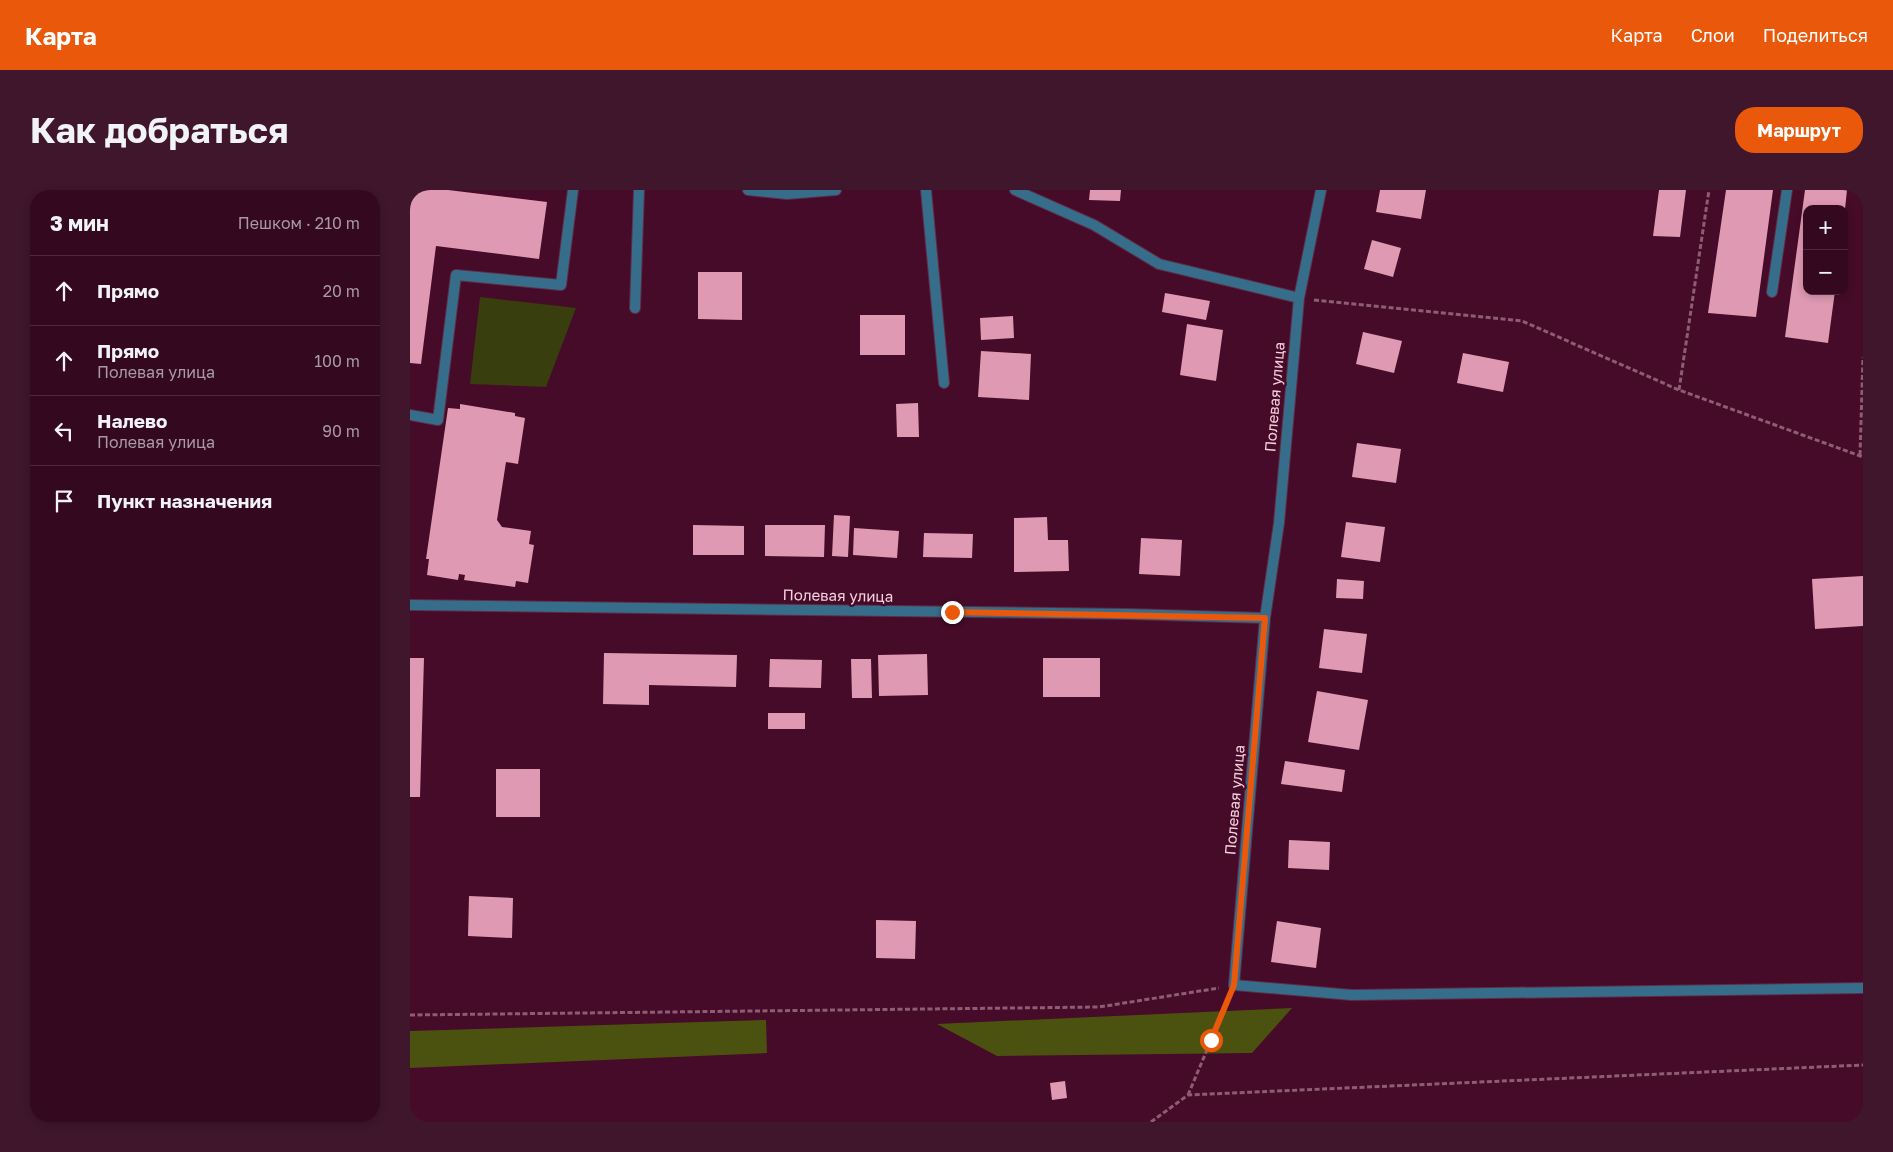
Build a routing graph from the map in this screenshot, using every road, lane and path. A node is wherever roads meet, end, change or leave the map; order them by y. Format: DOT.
graph roads {
  1 [pos="573,190"];
  2 [pos="639,190"];
  3 [pos="748,190"];
  4 [pos="836,190"];
  5 [pos="926,190"];
  6 [pos="1015,190"];
  7 [pos="1321,190"];
  8 [pos="1709,190"];
  9 [pos="1787,190"];
  10 [pos="1772,292"];
  11 [pos="1299,298"];
  12 [pos="635,308"];
  13 [pos="1863,357"];
  14 [pos="944,383"];
  15 [pos="1680,390"];
  16 [pos="410,415"];
  17 [pos="1862,456"];
  18 [pos="410,605"];
  19 [pos="1265,618"];
  20 [pos="1234,985"];
  21 [pos="1863,988"];
  22 [pos="410,1015"];
  23 [pos="1863,1065"];
  24 [pos="1188,1095"];
  25 [pos="1151,1122"];
  1 -- 16 [label="street"];
  2 -- 12 [label="street"];
  3 -- 4 [label="street"];
  5 -- 14 [label="street"];
  6 -- 11 [label="street"];
  7 -- 11 [label="street, Полевая улица"];
  8 -- 15 [label="path"];
  9 -- 10 [label="street"];
  11 -- 15 [label="path"];
  11 -- 19 [label="street, Полевая улица"];
  13 -- 17 [label="path"];
  15 -- 17 [label="path"];
  18 -- 19 [label="street, Полевая улица"];
  19 -- 20 [label="street, Полевая улица"];
  20 -- 21 [label="street"];
  20 -- 22 [label="path"];
  20 -- 24 [label="path"];
  23 -- 24 [label="path"];
  24 -- 25 [label="path"];
}
